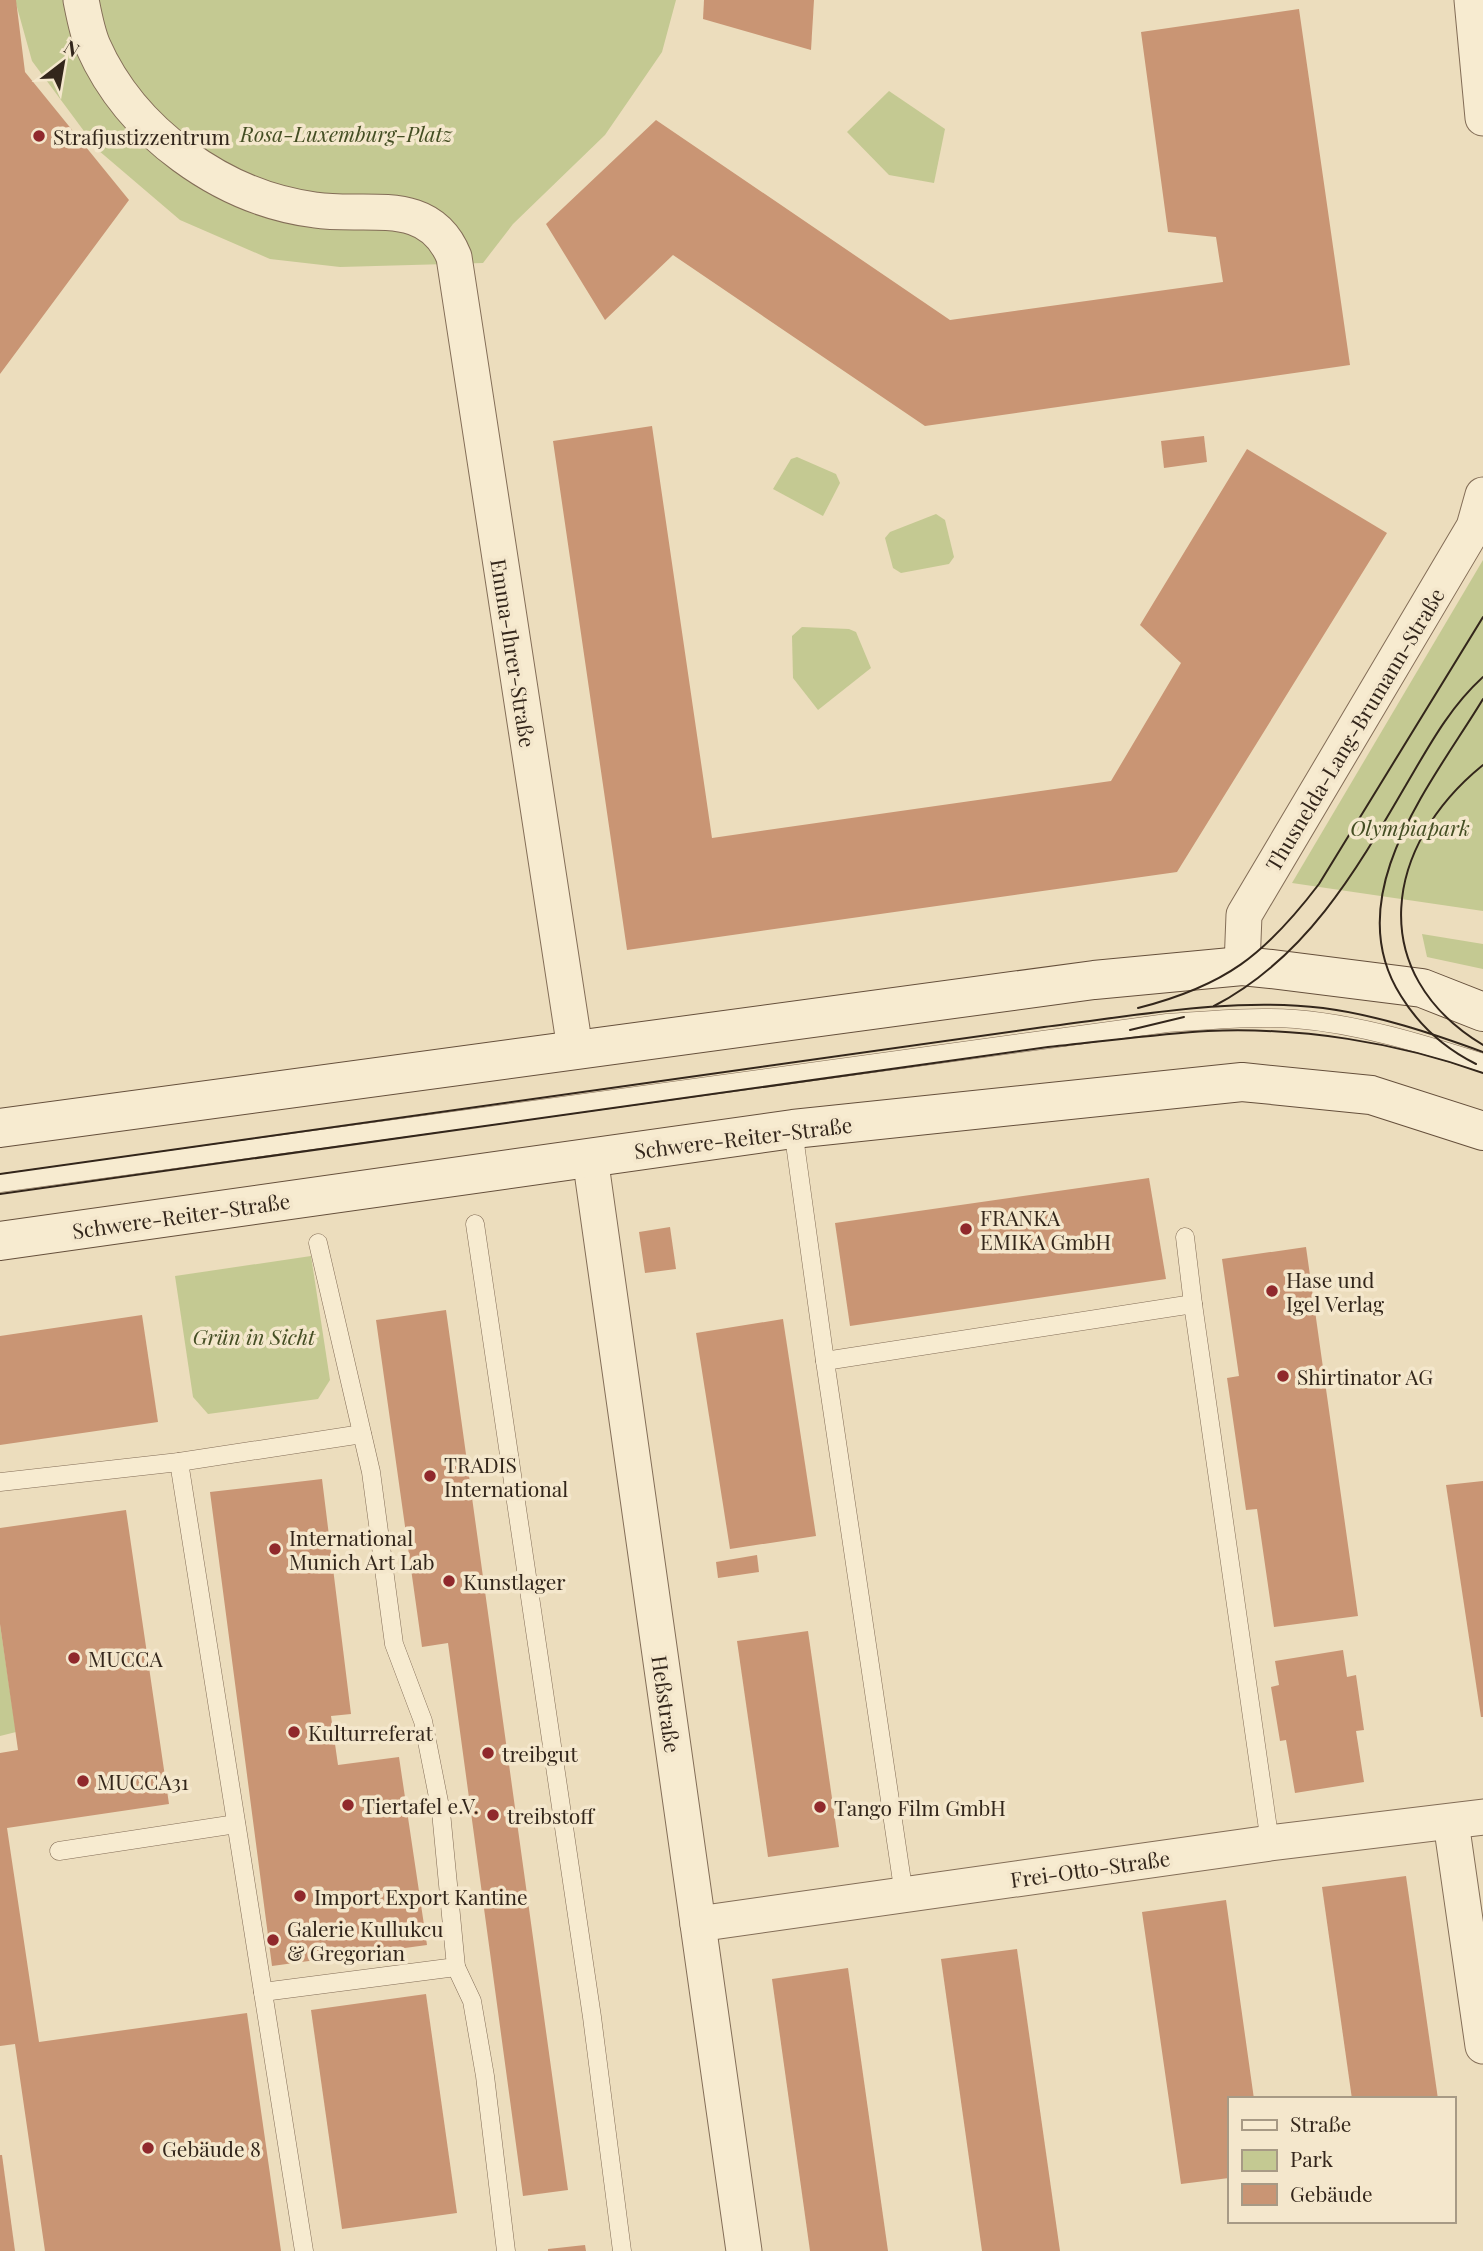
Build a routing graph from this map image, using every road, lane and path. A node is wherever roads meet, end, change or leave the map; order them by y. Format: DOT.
graph roads {
  1 [pos="81,0"];
  2 [pos="1472,0"];
  3 [pos="1483,118"];
  4 [pos="1483,495"];
  5 [pos="1242,967"];
  6 [pos="1483,1012"];
  7 [pos="575,1049"];
  8 [pos="1483,1063"];
  9 [pos="0,1128"];
  10 [pos="793,1129"];
  11 [pos="1483,1131"];
  12 [pos="590,1157"];
  13 [pos="0,1184"];
  14 [pos="475,1224"];
  15 [pos="1185,1237"];
  16 [pos="0,1241"];
  17 [pos="318,1243"];
  18 [pos="1193,1304"];
  19 [pos="825,1360"];
  20 [pos="362,1434"];
  21 [pos="178,1462"];
  22 [pos="0,1482"];
  23 [pos="1467,1820"];
  24 [pos="236,1824"];
  25 [pos="1270,1843"];
  26 [pos="59,1851"];
  27 [pos="904,1895"];
  28 [pos="698,1924"];
  29 [pos="456,1967"];
  30 [pos="263,1992"];
  31 [pos="1483,2046"];
  32 [pos="304,2251"];
  33 [pos="506,2251"];
  34 [pos="622,2251"];
  35 [pos="744,2251"];
  1 -- 7 [label="street, Emma-Ihrer-Straße"];
  2 -- 3 [label="street"];
  4 -- 5 [label="street, Thusnelda-Lang-Brumann-Straße"];
  5 -- 6 [label="main road"];
  5 -- 7 [label="main road"];
  7 -- 9 [label="main road"];
  8 -- 13 [label="lane"];
  10 -- 11 [label="main road, Schwere-Reiter-Straße"];
  10 -- 12 [label="main road, Schwere-Reiter-Straße"];
  10 -- 19 [label="lane"];
  12 -- 16 [label="main road, Schwere-Reiter-Straße"];
  12 -- 28 [label="street, Heßstraße"];
  14 -- 34 [label="lane"];
  15 -- 18 [label="lane"];
  17 -- 20 [label="lane"];
  18 -- 19 [label="lane"];
  18 -- 25 [label="lane"];
  19 -- 27 [label="lane"];
  20 -- 21 [label="lane"];
  20 -- 29 [label="lane"];
  21 -- 22 [label="lane"];
  21 -- 24 [label="lane"];
  23 -- 25 [label="street, Frei-Otto-Straße"];
  23 -- 31 [label="street"];
  24 -- 26 [label="lane"];
  24 -- 30 [label="lane"];
  25 -- 27 [label="street, Frei-Otto-Straße"];
  27 -- 28 [label="street, Frei-Otto-Straße"];
  28 -- 35 [label="street, Heßstraße"];
  29 -- 30 [label="lane"];
  29 -- 33 [label="lane"];
  30 -- 32 [label="lane"];
}
